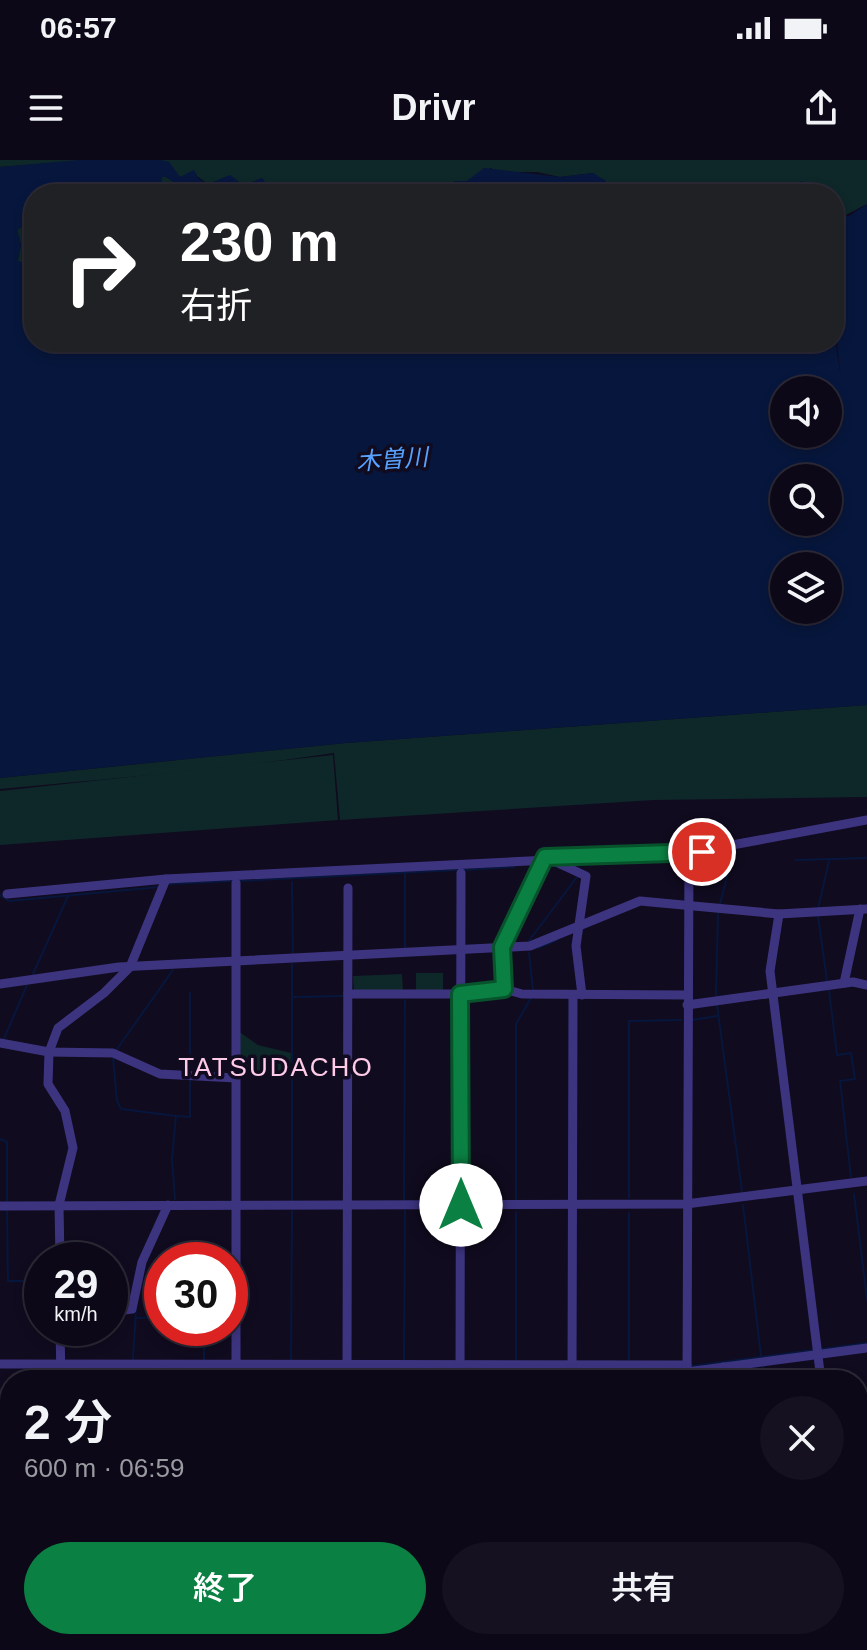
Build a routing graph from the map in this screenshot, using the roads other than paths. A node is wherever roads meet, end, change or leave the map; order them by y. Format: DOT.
graph roads {
  1 [pos="867,820"];
  2 [pos="689,853"];
  3 [pos="545,857"];
  4 [pos="461,873"];
  5 [pos="166,879"];
  6 [pos="236,883"];
  7 [pos="348,888"];
  8 [pos="7,894"];
  9 [pos="687,904"];
  10 [pos="862,911"];
  11 [pos="778,916"];
  12 [pos="579,927"];
  13 [pos="502,947"];
  14 [pos="461,950"];
  15 [pos="348,955"];
  16 [pos="235,959"];
  17 [pos="130,967"];
  18 [pos="844,983"];
  19 [pos="0,984"];
  20 [pos="867,985"];
  21 [pos="504,989"];
  22 [pos="772,993"];
  23 [pos="348,994"];
  24 [pos="460,994"];
  25 [pos="578,995"];
  26 [pos="687,1000"];
  27 [pos="0,1043"];
  28 [pos="49,1052"];
  29 [pos="236,1078"];
  30 [pos="867,1181"];
  31 [pos="797,1190"];
  32 [pos="686,1204"];
  33 [pos="59,1205"];
  34 [pos="168,1205"];
  35 [pos="235,1205"];
  36 [pos="347,1205"];
  37 [pos="461,1205"];
  38 [pos="573,1205"];
  39 [pos="0,1206"];
  40 [pos="60,1242"];
  41 [pos="128,1310"];
  42 [pos="60,1346"];
  43 [pos="867,1348"];
  44 [pos="818,1351"];
  45 [pos="0,1364"];
  46 [pos="61,1364"];
  47 [pos="236,1364"];
  48 [pos="157,1365"];
  49 [pos="347,1365"];
  50 [pos="723,1367"];
  51 [pos="61,1370"];
  52 [pos="157,1370"];
  53 [pos="236,1370"];
  54 [pos="347,1370"];
  55 [pos="441,1370"];
  56 [pos="460,1370"];
  57 [pos="572,1370"];
  58 [pos="687,1370"];
  59 [pos="701,1370"];
  60 [pos="723,1370"];
  61 [pos="820,1370"];
  1 -- 2 [label="street"];
  2 -- 3 [label="street"];
  2 -- 9 [label="street"];
  3 -- 5 [label="street"];
  3 -- 12 [label="street"];
  3 -- 13 [label="street"];
  4 -- 14 [label="street"];
  5 -- 8 [label="street"];
  5 -- 17 [label="street"];
  6 -- 16 [label="street"];
  7 -- 15 [label="street"];
  9 -- 11 [label="street"];
  9 -- 12 [label="street"];
  9 -- 26 [label="street"];
  10 -- 11 [label="street"];
  10 -- 18 [label="street"];
  11 -- 22 [label="street"];
  12 -- 13 [label="street"];
  12 -- 25 [label="street"];
  13 -- 14 [label="street"];
  13 -- 21 [label="street"];
  14 -- 15 [label="street"];
  14 -- 24 [label="street"];
  15 -- 16 [label="street"];
  15 -- 23 [label="street"];
  16 -- 17 [label="street"];
  16 -- 29 [label="street"];
  17 -- 19 [label="street"];
  17 -- 28 [label="street"];
  18 -- 20 [label="street"];
  18 -- 22 [label="street"];
  21 -- 24 [label="street"];
  21 -- 25 [label="street"];
  22 -- 26 [label="street"];
  22 -- 31 [label="street"];
  23 -- 24 [label="street"];
  23 -- 36 [label="street"];
  24 -- 37 [label="street"];
  25 -- 26 [label="street"];
  25 -- 38 [label="street"];
  26 -- 32 [label="street"];
  27 -- 28 [label="street"];
  28 -- 29 [label="street"];
  28 -- 33 [label="street"];
  29 -- 35 [label="street"];
  30 -- 31 [label="street"];
  31 -- 32 [label="street"];
  31 -- 44 [label="street"];
  32 -- 38 [label="street"];
  32 -- 58 [label="street"];
  33 -- 34 [label="street"];
  33 -- 39 [label="street"];
  33 -- 40 [label="street"];
  34 -- 35 [label="street"];
  34 -- 41 [label="street"];
  35 -- 36 [label="street"];
  35 -- 47 [label="street"];
  36 -- 37 [label="street"];
  36 -- 49 [label="street"];
  37 -- 38 [label="street"];
  37 -- 56 [label="street"];
  38 -- 57 [label="street"];
  42 -- 46 [label="street"];
  43 -- 44 [label="street"];
  44 -- 50 [label="street"];
  44 -- 61 [label="street"];
  45 -- 46 [label="street"];
  46 -- 48 [label="street"];
  46 -- 51 [label="street"];
  47 -- 48 [label="street"];
  47 -- 49 [label="street"];
  47 -- 53 [label="street"];
  48 -- 52 [label="street"];
  49 -- 54 [label="street"];
  49 -- 55 [label="street"];
  50 -- 59 [label="street"];
  50 -- 60 [label="street"];
}
